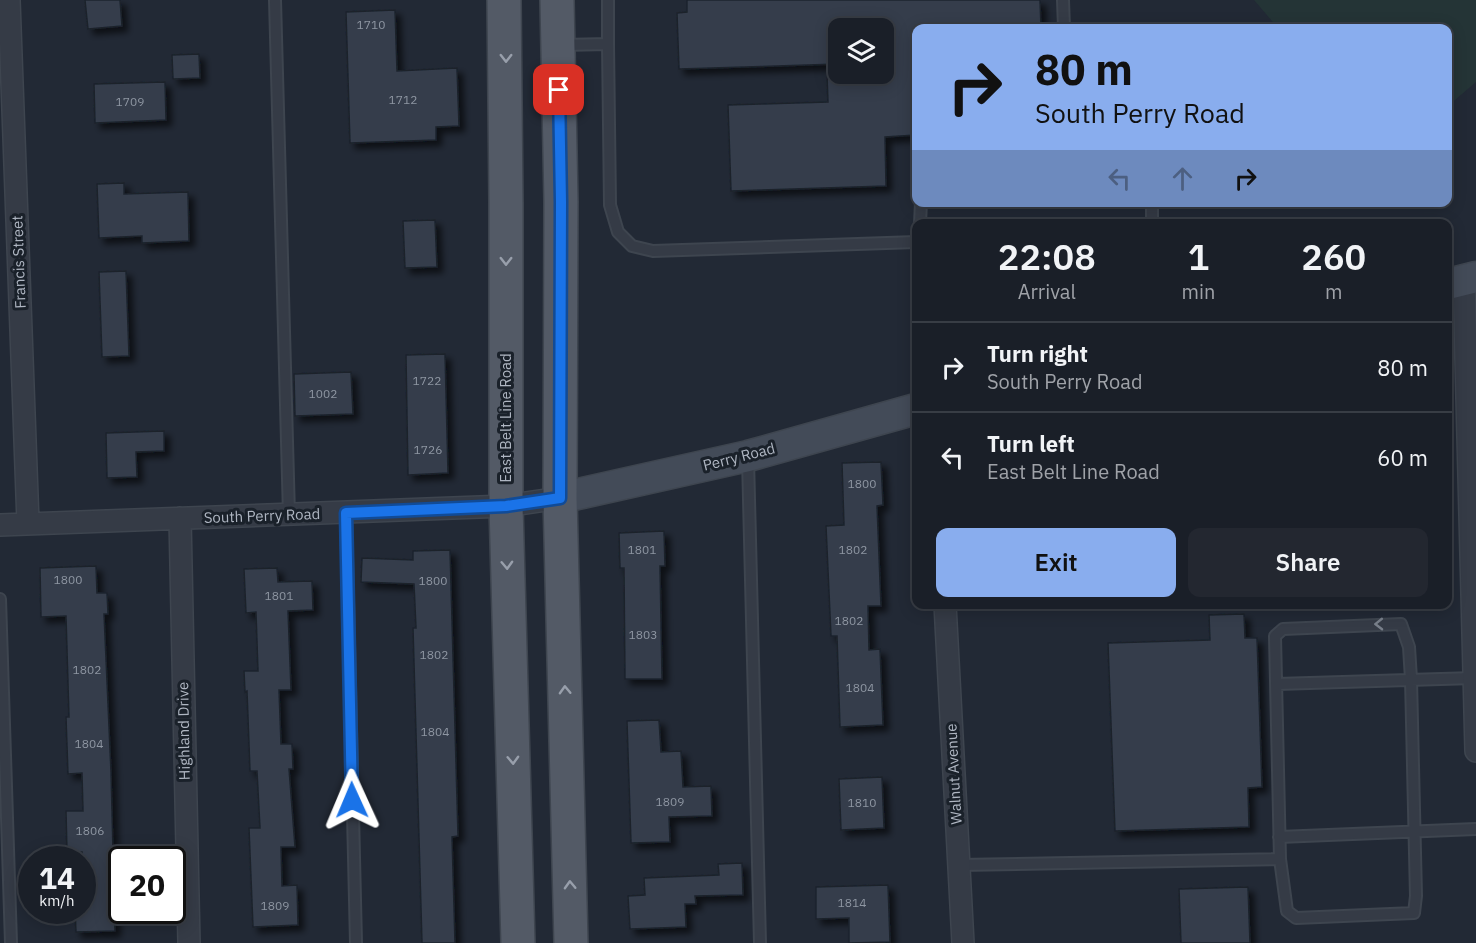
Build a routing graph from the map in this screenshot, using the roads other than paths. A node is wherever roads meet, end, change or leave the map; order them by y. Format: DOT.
graph roads {
  1 [pos="9,0"];
  2 [pos="275,0"];
  3 [pos="504,0"];
  4 [pos="557,0"];
  5 [pos="608,0"];
  6 [pos="1063,0"];
  7 [pos="1064,24"];
  8 [pos="608,44"];
  9 [pos="559,45"];
  10 [pos="912,242"];
  11 [pos="1463,280"];
  12 [pos="912,410"];
  13 [pos="747,456"];
  14 [pos="1472,461"];
  15 [pos="560,498"];
  16 [pos="506,506"];
  17 [pos="346,513"];
  18 [pos="288,515"];
  19 [pos="180,518"];
  20 [pos="28,523"];
  21 [pos="0,525"];
  22 [pos="0,598"];
  23 [pos="945,609"];
  24 [pos="1474,678"];
  25 [pos="1411,680"];
  26 [pos="1277,684"];
  27 [pos="1476,751"];
  28 [pos="1476,829"];
  29 [pos="1414,832"];
  30 [pos="1279,837"];
  31 [pos="1280,859"];
  32 [pos="959,864"];
  33 [pos="11,943"];
  34 [pos="189,943"];
  35 [pos="356,943"];
  36 [pos="518,943"];
  37 [pos="571,943"];
  38 [pos="760,943"];
  39 [pos="963,943"];
  1 -- 20 [label="street, Francis Street"];
  2 -- 18 [label="lane"];
  3 -- 16 [label="main road, East Belt Line Road, one-way"];
  4 -- 9 [label="main road"];
  5 -- 8 [label="lane"];
  6 -- 7 [label="lane"];
  8 -- 9 [label="lane"];
  8 -- 10 [label="lane"];
  9 -- 15 [label="main road"];
  11 -- 14 [label="street"];
  12 -- 13 [label="street, Perry Road"];
  13 -- 15 [label="street, Perry Road"];
  13 -- 38 [label="lane"];
  14 -- 24 [label="street"];
  15 -- 16 [label="street, South Perry Road"];
  37 -- 15 [label="main road, one-way"];
  16 -- 17 [label="street, South Perry Road"];
  16 -- 36 [label="main road, East Belt Line Road, one-way"];
  17 -- 18 [label="street, South Perry Road"];
  17 -- 35 [label="lane"];
  18 -- 19 [label="street, South Perry Road"];
  19 -- 20 [label="street, South Perry Road"];
  19 -- 34 [label="street, Highland Drive"];
  20 -- 21 [label="street, South Perry Road"];
  22 -- 33 [label="lane"];
  23 -- 32 [label="street, Walnut Avenue"];
  24 -- 25 [label="lane"];
  24 -- 27 [label="street"];
  25 -- 26 [label="lane"];
  25 -- 26 [label="lane, one-way"];
  25 -- 29 [label="lane"];
  26 -- 30 [label="lane"];
  28 -- 29 [label="lane"];
  29 -- 30 [label="lane"];
  29 -- 31 [label="lane"];
  30 -- 31 [label="lane"];
  31 -- 32 [label="lane"];
  32 -- 39 [label="street, Walnut Avenue"];
}
